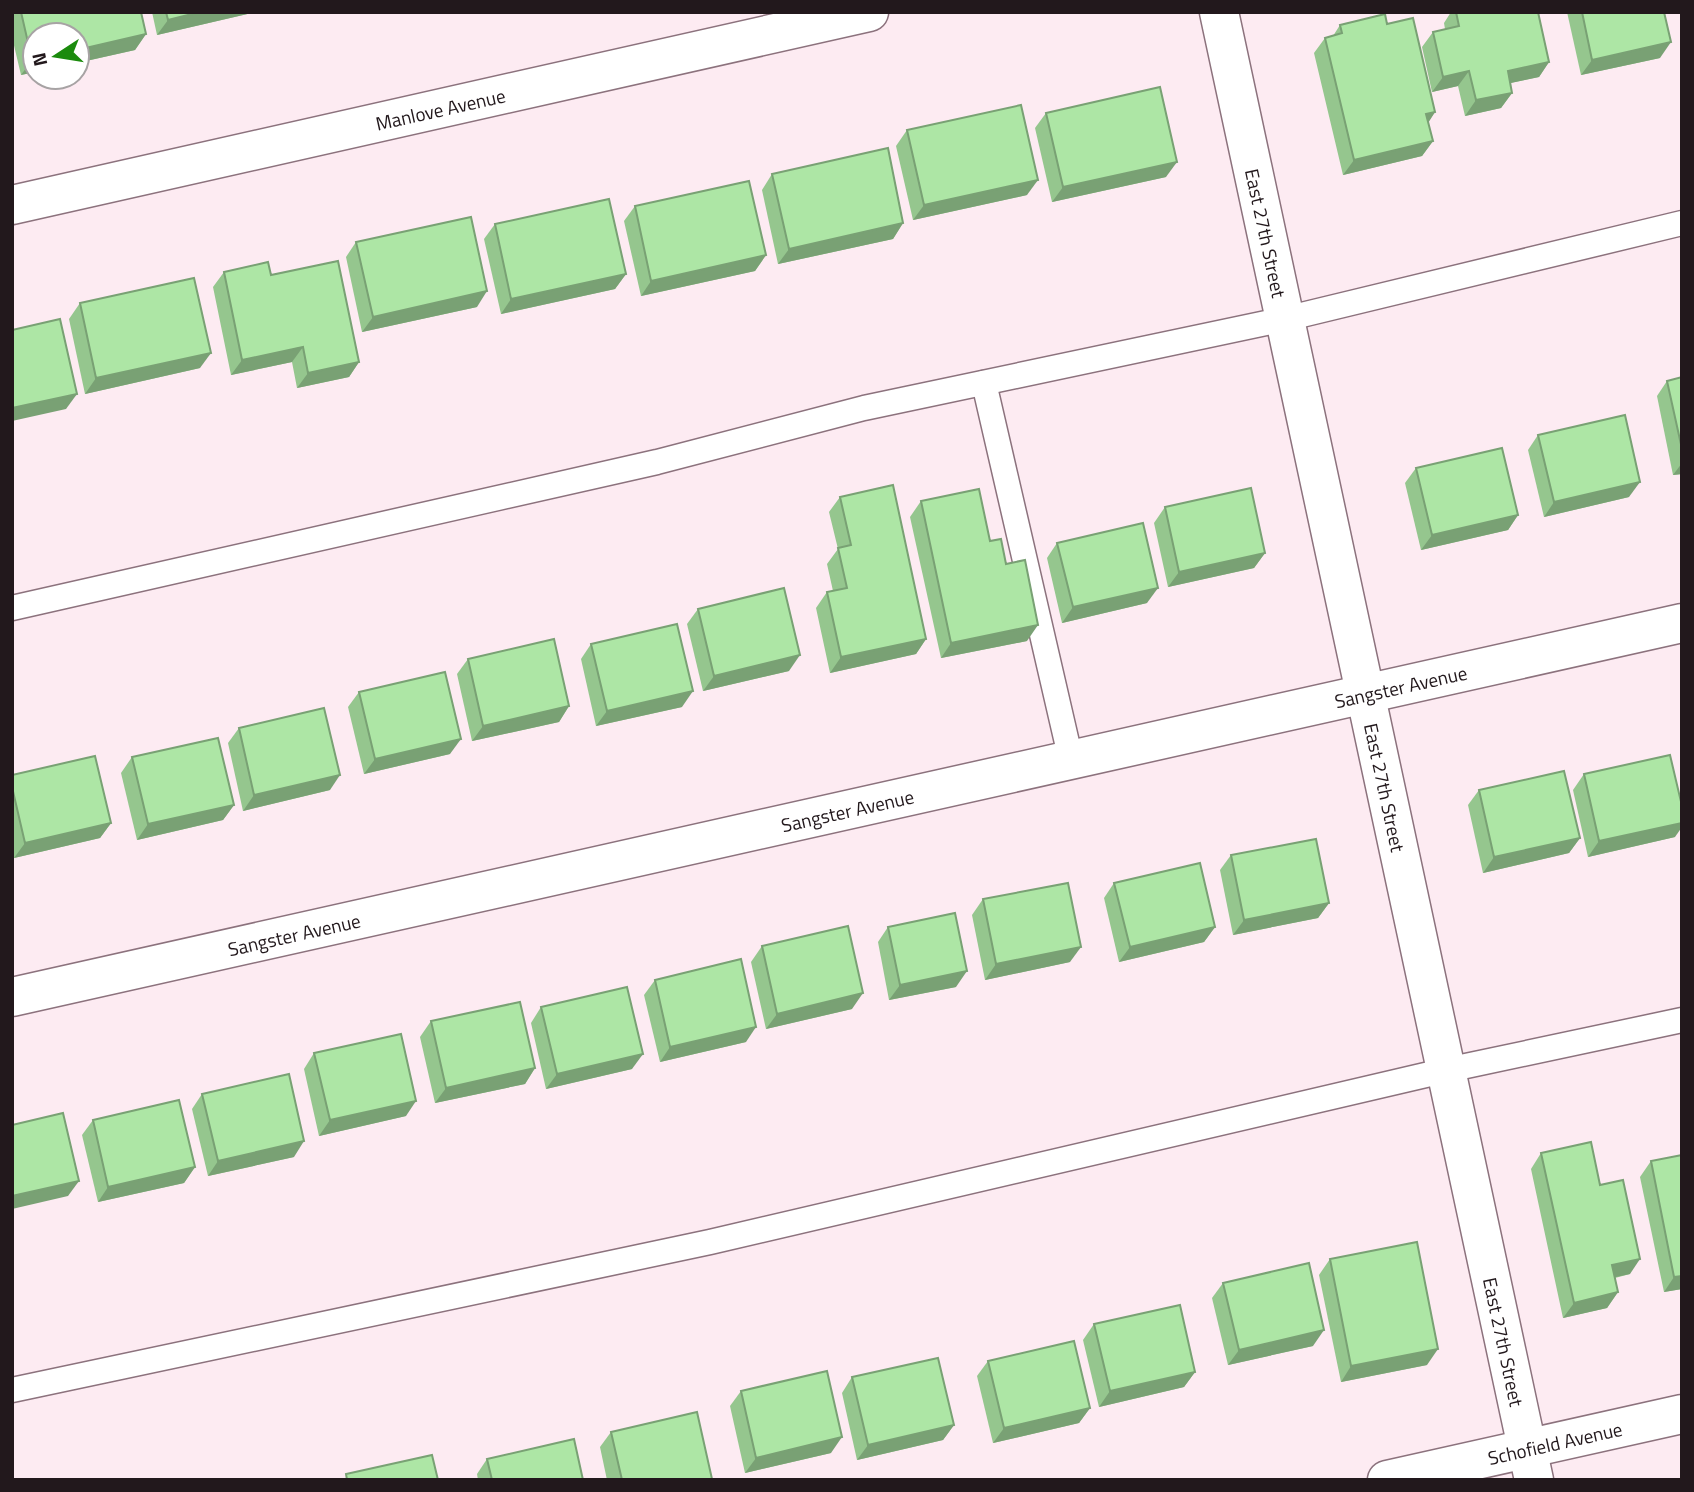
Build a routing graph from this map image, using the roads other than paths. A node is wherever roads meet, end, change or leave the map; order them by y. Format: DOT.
graph roads {
  1 [pos="869,12"];
  2 [pos="1219,12"];
  3 [pos="12,205"];
  4 [pos="1682,223"];
  5 [pos="1285,319"];
  6 [pos="984,383"];
  7 [pos="12,608"];
  8 [pos="1682,623"];
  9 [pos="1367,693"];
  10 [pos="1071,760"];
  11 [pos="12,997"];
  12 [pos="1682,1020"];
  13 [pos="1447,1070"];
  14 [pos="12,1390"];
  15 [pos="1682,1414"];
  16 [pos="1530,1464"];
  17 [pos="1387,1480"];
  1 -- 3 [label="street, Manlove Avenue"];
  2 -- 5 [label="street, East 27th Street"];
  4 -- 5 [label="lane"];
  5 -- 6 [label="lane"];
  5 -- 9 [label="street, East 27th Street"];
  6 -- 7 [label="lane"];
  6 -- 10 [label="lane"];
  8 -- 9 [label="street, Sangster Avenue"];
  9 -- 10 [label="street, Sangster Avenue"];
  9 -- 13 [label="street, East 27th Street"];
  10 -- 11 [label="street, Sangster Avenue"];
  12 -- 13 [label="lane"];
  13 -- 14 [label="lane"];
  13 -- 16 [label="street, East 27th Street"];
  15 -- 16 [label="street, Schofield Avenue"];
  16 -- 17 [label="street, Schofield Avenue"];
}
